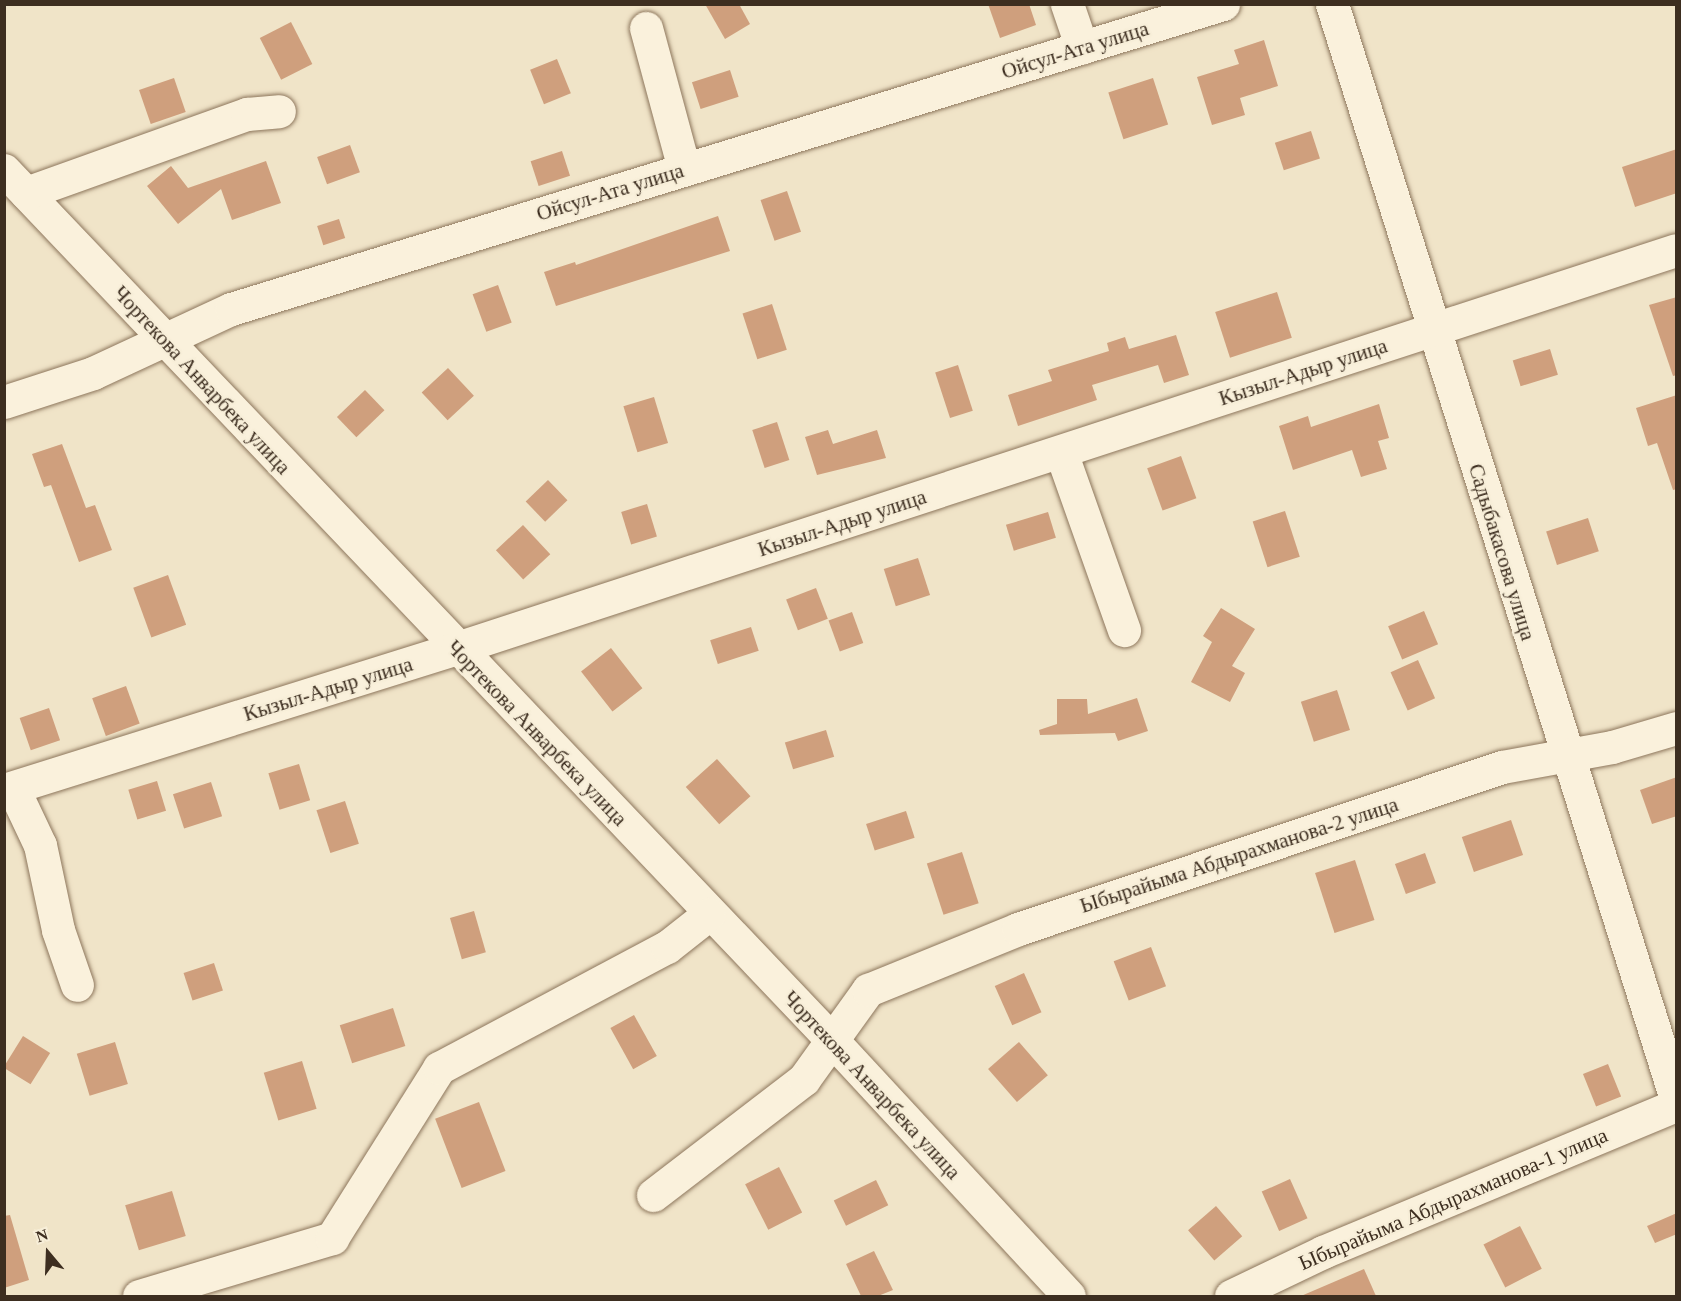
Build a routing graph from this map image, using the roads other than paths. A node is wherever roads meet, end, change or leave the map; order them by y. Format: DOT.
graph roads {
  1 [pos="1067,4"];
  2 [pos="1223,4"];
  3 [pos="1332,4"];
  4 [pos="646,28"];
  5 [pos="1082,48"];
  6 [pos="279,111"];
  7 [pos="684,169"];
  8 [pos="15,181"];
  9 [pos="1677,250"];
  10 [pos="1432,329"];
  11 [pos="164,340"];
  12 [pos="4,402"];
  13 [pos="1061,452"];
  14 [pos="1124,630"];
  15 [pos="457,648"];
  16 [pos="1677,728"];
  17 [pos="1566,756"];
  18 [pos="9,789"];
  19 [pos="709,914"];
  20 [pos="77,985"];
  21 [pos="831,1039"];
  22 [pos="1677,1099"];
  23 [pos="1677,1105"];
  24 [pos="653,1195"];
  25 [pos="139,1296"];
  26 [pos="1069,1296"];
  27 [pos="1231,1296"];
  1 -- 5 [label="street"];
  2 -- 5 [label="street, Ойсул-Ата улица"];
  3 -- 10 [label="street, Садыбакасова улица"];
  4 -- 7 [label="street"];
  5 -- 7 [label="street, Ойсул-Ата улица"];
  6 -- 8 [label="street"];
  7 -- 11 [label="street, Ойсул-Ата улица"];
  8 -- 11 [label="street, Чортекова Анварбека улица"];
  9 -- 10 [label="street, Кызыл-Адыр улица"];
  10 -- 13 [label="street, Кызыл-Адыр улица"];
  10 -- 17 [label="street, Садыбакасова улица"];
  11 -- 12 [label="street, Ойсул-Ата улица"];
  11 -- 15 [label="street, Чортекова Анварбека улица"];
  13 -- 14 [label="street"];
  13 -- 15 [label="street, Кызыл-Адыр улица"];
  15 -- 18 [label="street, Кызыл-Адыр улица"];
  15 -- 19 [label="street, Чортекова Анварбека улица"];
  16 -- 17 [label="street, Ыбырайыма Абдырахманова-2 улица"];
  17 -- 21 [label="street, Ыбырайыма Абдырахманова-2 улица"];
  17 -- 22 [label="street, Садыбакасова улица"];
  18 -- 20 [label="street"];
  19 -- 21 [label="street, Чортекова Анварбека улица"];
  19 -- 25 [label="street"];
  21 -- 24 [label="street, Ыбырайыма Абдырахманова-2 улица"];
  21 -- 26 [label="street, Чортекова Анварбека улица"];
  23 -- 27 [label="street, Ыбырайыма Абдырахманова-1 улица"];
}
